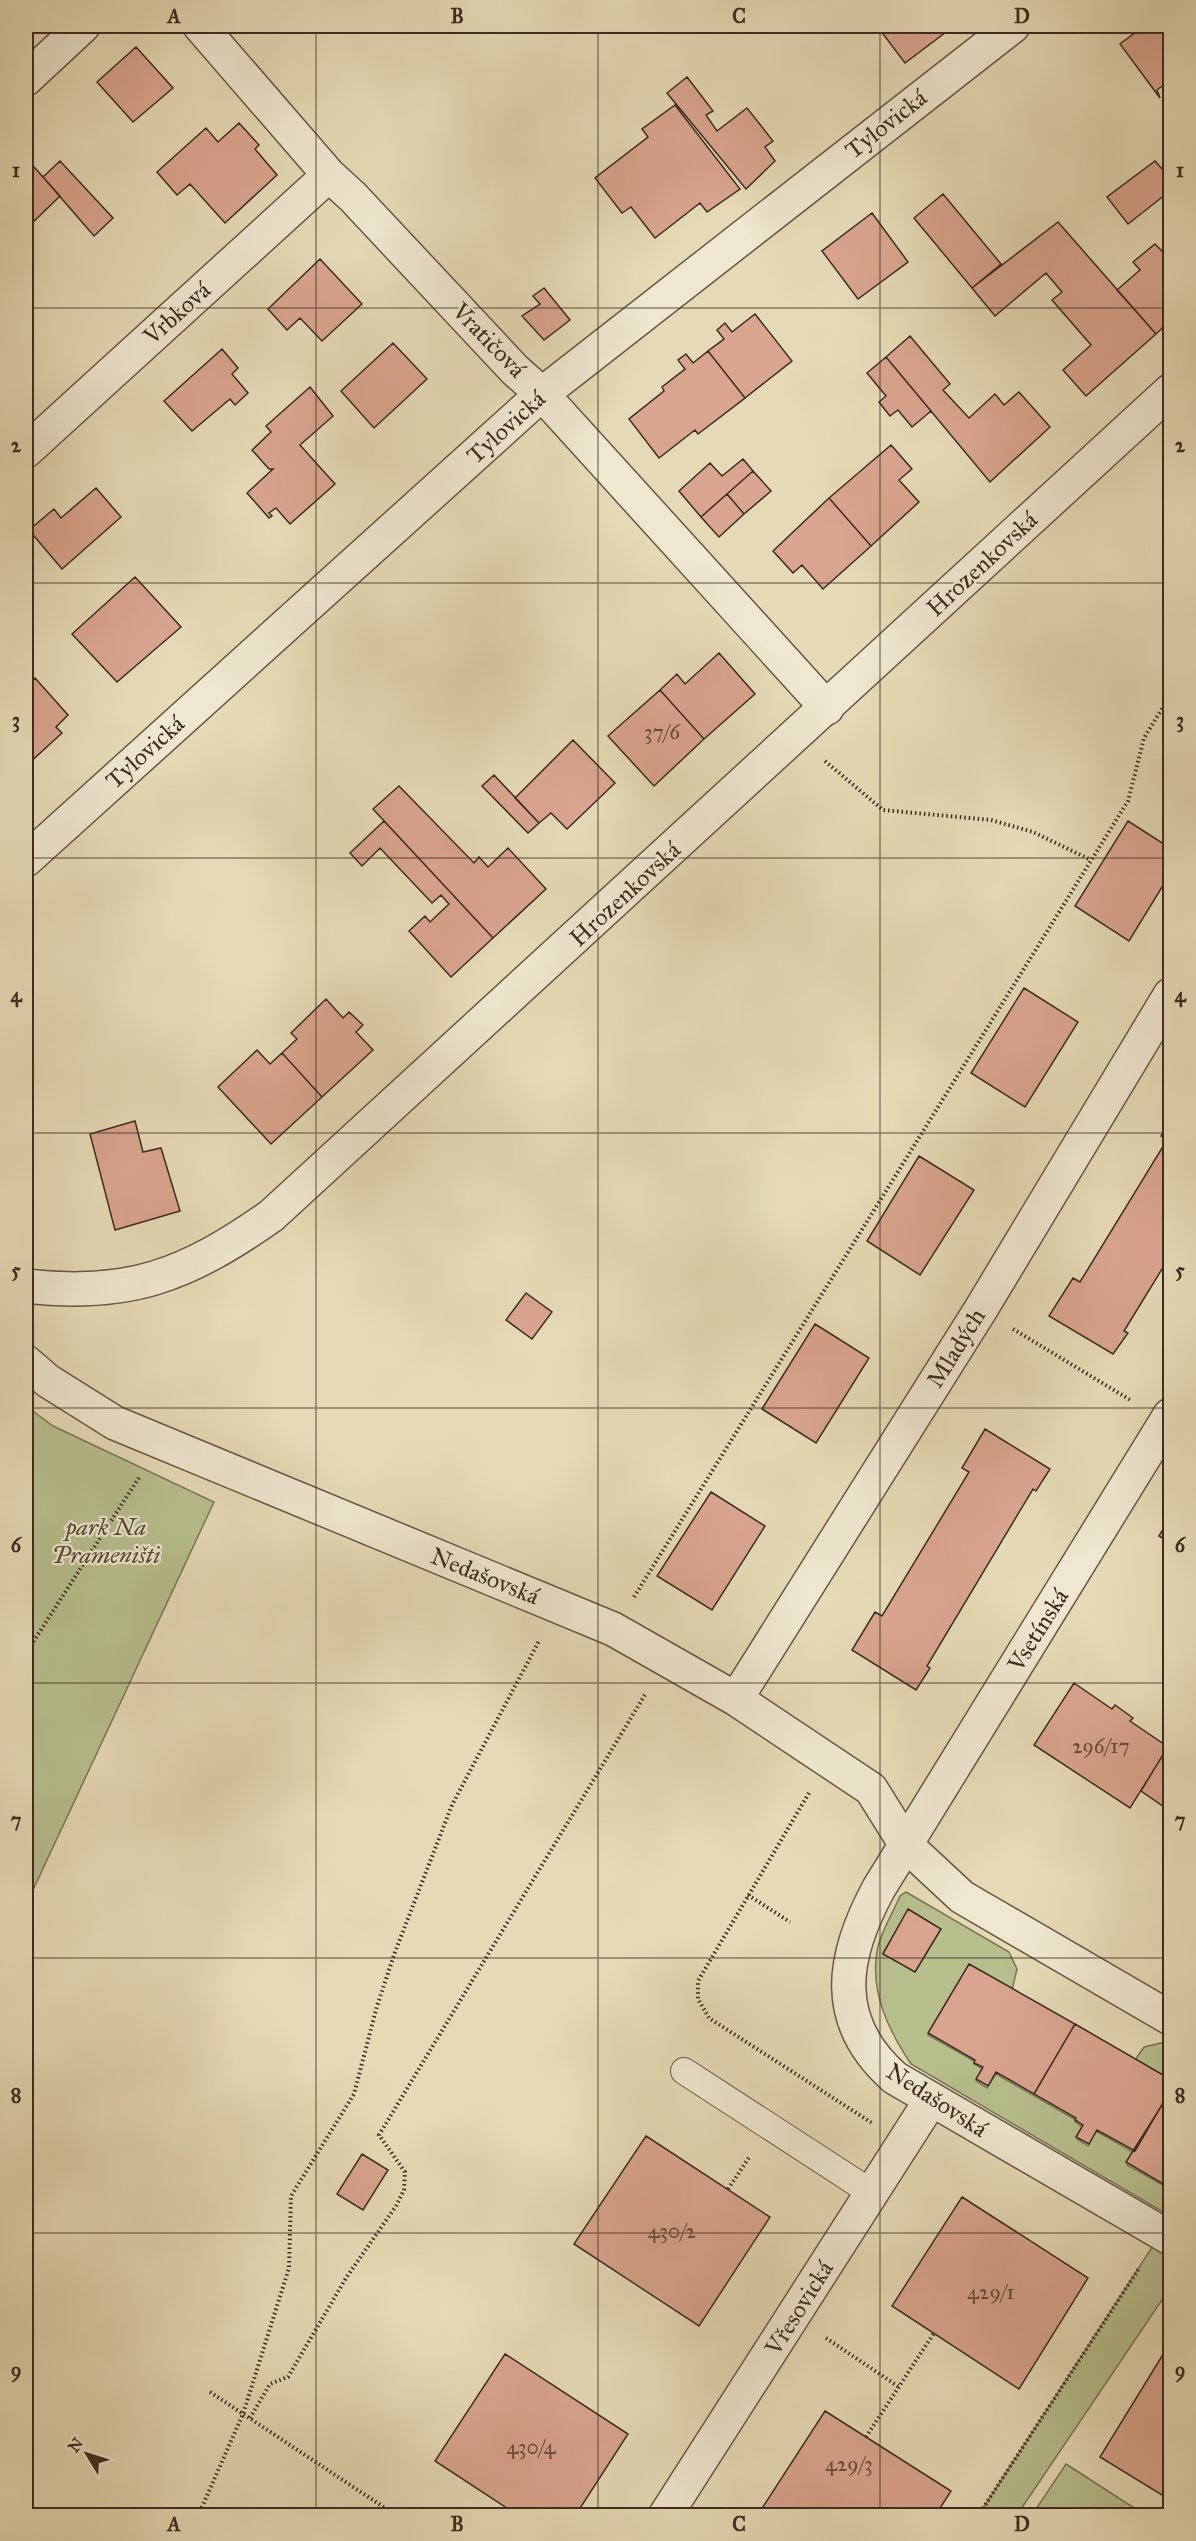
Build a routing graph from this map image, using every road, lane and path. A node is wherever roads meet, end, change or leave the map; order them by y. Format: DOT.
graph roads {
  1 [pos="83,26"];
  2 [pos="200,26"];
  3 [pos="1013,26"];
  4 [pos="26,79"];
  5 [pos="329,175"];
  6 [pos="1170,391"];
  7 [pos="542,394"];
  8 [pos="26,451"];
  9 [pos="1170,696"];
  10 [pos="827,708"];
  11 [pos="824,760"];
  12 [pos="26,860"];
  13 [pos="1091,860"];
  14 [pos="1169,999"];
  15 [pos="26,1286"];
  16 [pos="981,1309"];
  17 [pos="26,1362"];
  18 [pos="1168,1419"];
  19 [pos="142,1473"];
  20 [pos="628,1606"];
  21 [pos="542,1635"];
  22 [pos="26,1653"];
  23 [pos="666,1658"];
  24 [pos="736,1699"];
  25 [pos="829,1760"];
  26 [pos="906,1845"];
  27 [pos="748,1895"];
  28 [pos="790,1922"];
  29 [pos="1170,2018"];
  30 [pos="684,2071"];
  31 [pos="931,2100"];
  32 [pos="880,2128"];
  33 [pos="872,2193"];
  34 [pos="1166,2236"];
  35 [pos="934,2333"];
  36 [pos="826,2338"];
  37 [pos="899,2387"];
  38 [pos="210,2392"];
  39 [pos="243,2414"];
  40 [pos="250,2418"];
  41 [pos="866,2437"];
  42 [pos="198,2516"];
  43 [pos="397,2516"];
  44 [pos="665,2516"];
  45 [pos="978,2516"];
  1 -- 4 [label="street"];
  2 -- 5 [label="street, Vratičová"];
  3 -- 7 [label="street, Tylovická"];
  5 -- 7 [label="street, Vratičová"];
  5 -- 8 [label="street, Vrbková"];
  6 -- 10 [label="street, Hrozenkovská"];
  7 -- 10 [label="street, Vratičová"];
  7 -- 12 [label="street, Tylovická"];
  9 -- 13 [label="path"];
  10 -- 15 [label="street, Hrozenkovská"];
  11 -- 13 [label="path"];
  13 -- 20 [label="path"];
  14 -- 16 [label="street, Mladých"];
  16 -- 18 [label="path"];
  16 -- 24 [label="street, Mladých"];
  17 -- 23 [label="street, Nedašovská"];
  18 -- 26 [label="street, Vsetínská"];
  19 -- 22 [label="path"];
  21 -- 39 [label="path"];
  23 -- 24 [label="street, Nedašovská"];
  23 -- 40 [label="path"];
  24 -- 25 [label="street, Nedašovská"];
  25 -- 26 [label="street, Nedašovská"];
  25 -- 27 [label="path"];
  26 -- 29 [label="street, Nedašovská"];
  26 -- 31 [label="street, Nedašovská"];
  27 -- 28 [label="path"];
  27 -- 32 [label="path"];
  30 -- 33 [label="lane"];
  31 -- 33 [label="street, Vřesovická"];
  31 -- 34 [label="street, Nedašovská"];
  33 -- 44 [label="street, Vřesovická"];
  34 -- 45 [label="path"];
  35 -- 37 [label="path"];
  36 -- 37 [label="path"];
  37 -- 41 [label="path"];
  38 -- 39 [label="path"];
  39 -- 40 [label="path"];
  39 -- 42 [label="path"];
  40 -- 43 [label="path"];
}
